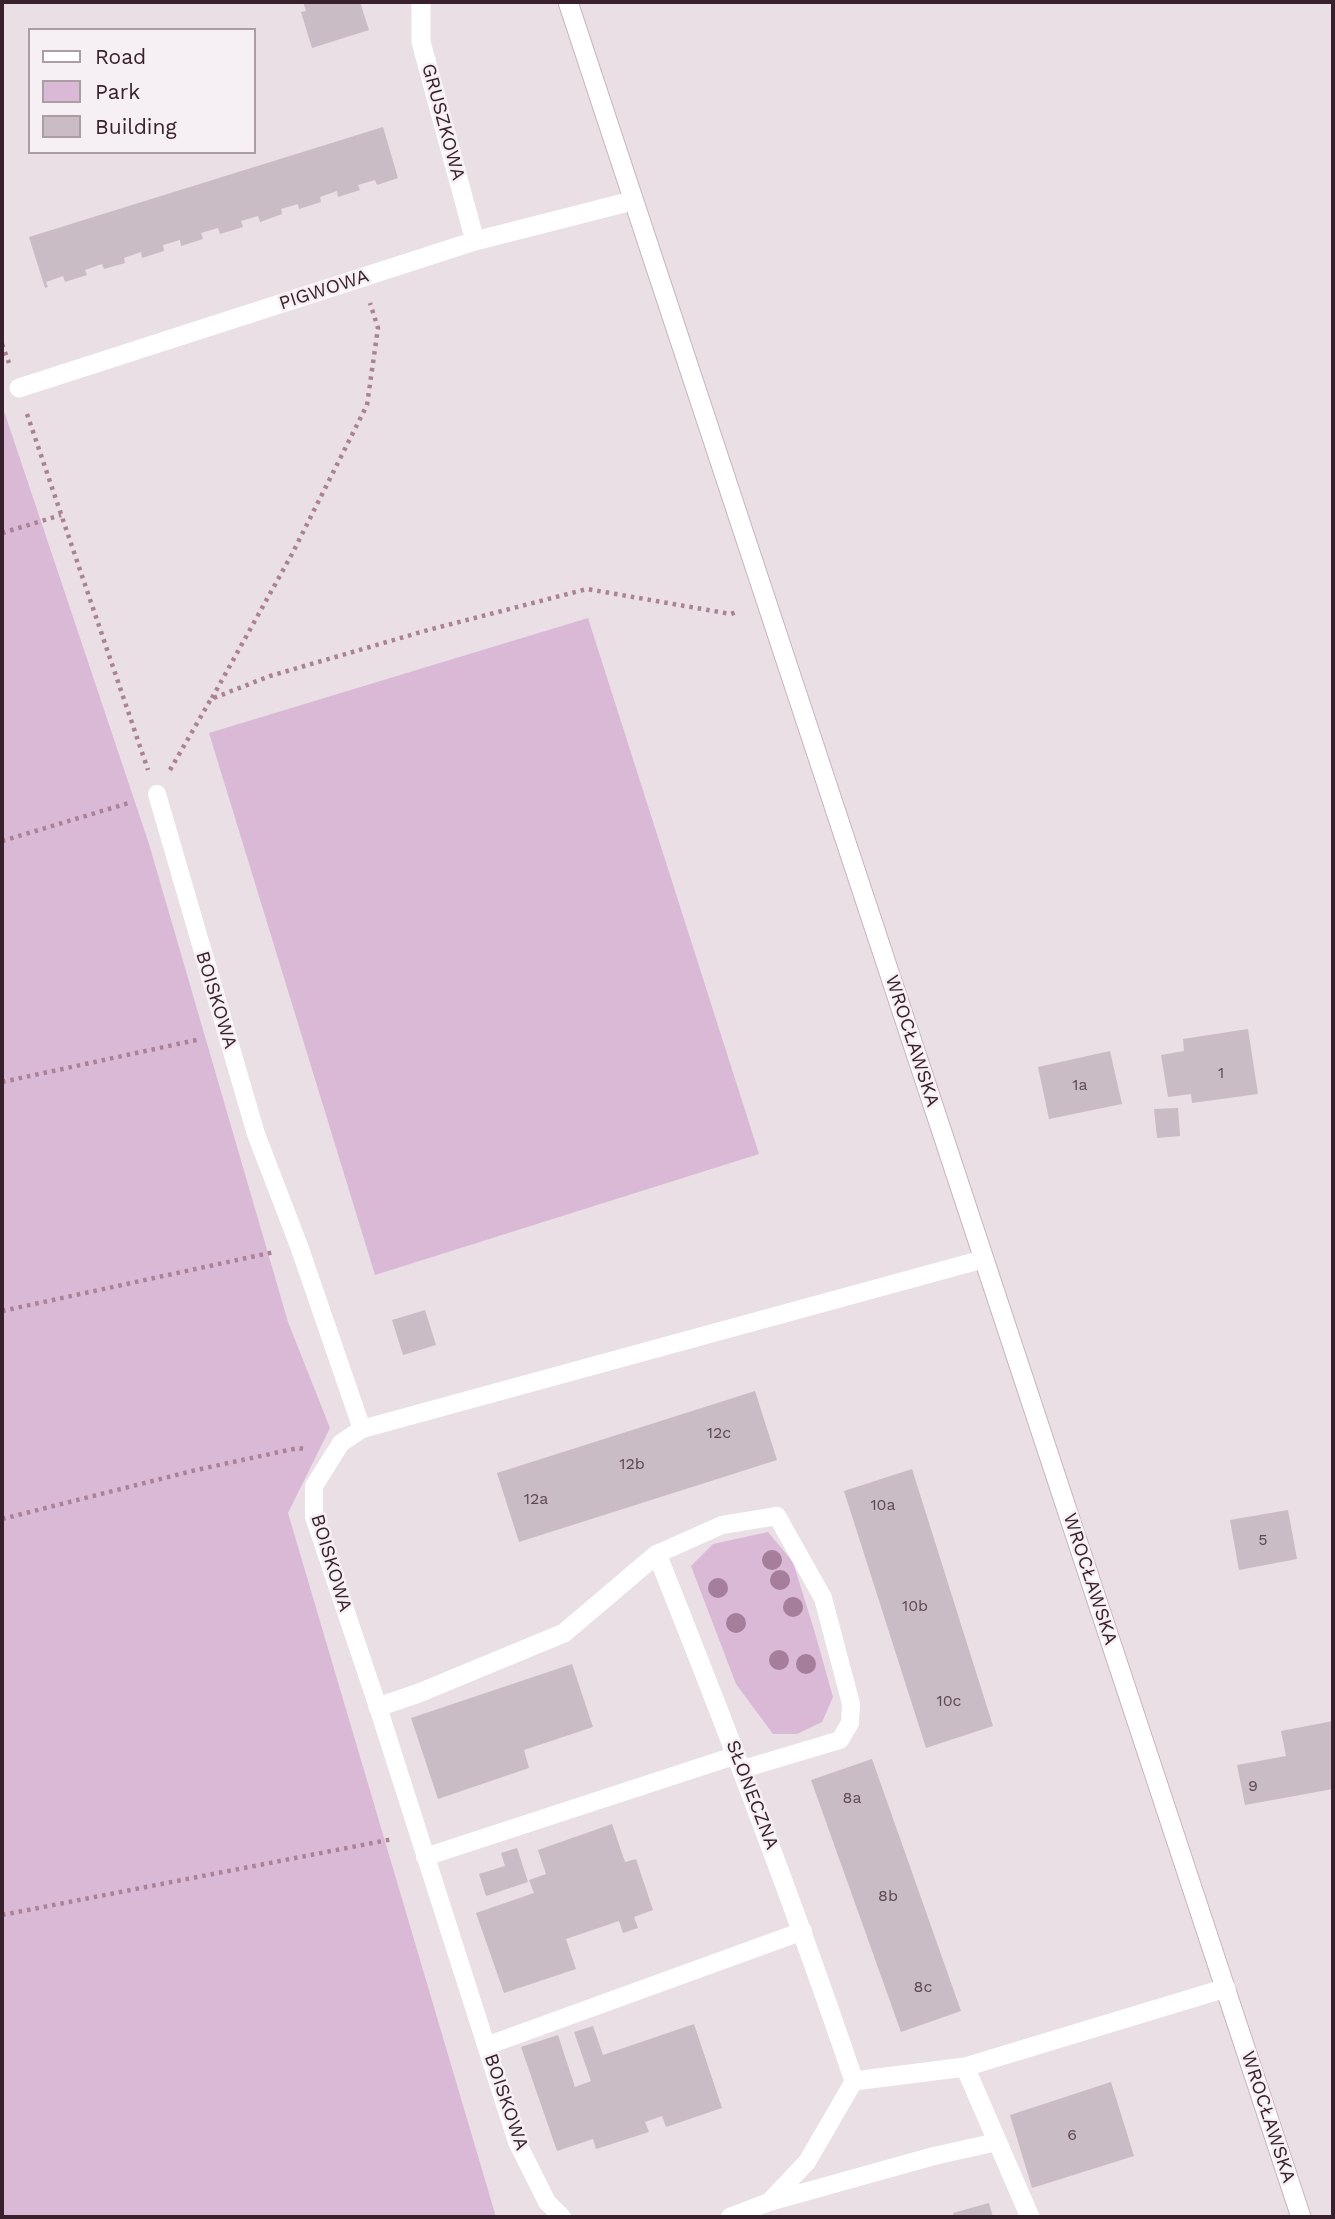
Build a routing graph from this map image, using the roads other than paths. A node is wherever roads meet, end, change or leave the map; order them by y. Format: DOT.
graph roads {
  1 [pos="421,2"];
  2 [pos="568,2"];
  3 [pos="632,201"];
  4 [pos="475,241"];
  5 [pos="19,388"];
  6 [pos="157,794"];
  7 [pos="984,1259"];
  8 [pos="362,1429"];
  9 [pos="657,1554"];
  10 [pos="378,1707"];
  11 [pos="740,1762"];
  12 [pos="425,1857"];
  13 [pos="803,1931"];
  14 [pos="1226,1988"];
  15 [pos="486,2046"];
  16 [pos="965,2067"];
  17 [pos="854,2081"];
  18 [pos="998,2142"];
  19 [pos="769,2202"];
  20 [pos="562,2217"];
  21 [pos="730,2217"];
  22 [pos="1030,2217"];
  23 [pos="1301,2217"];
  1 -- 4 [label="street, GRUSZKOWA"];
  2 -- 3 [label="street, WROCŁAWSKA"];
  3 -- 4 [label="street, PIGWOWA"];
  3 -- 7 [label="street, WROCŁAWSKA"];
  4 -- 5 [label="street, PIGWOWA"];
  6 -- 8 [label="lane, BOISKOWA"];
  7 -- 8 [label="lane"];
  7 -- 14 [label="street, WROCŁAWSKA"];
  8 -- 10 [label="lane, BOISKOWA"];
  9 -- 10 [label="street"];
  9 -- 11 [label="street, SŁONECZNA"];
  9 -- 11 [label="lane"];
  10 -- 12 [label="lane, BOISKOWA"];
  11 -- 12 [label="lane"];
  11 -- 13 [label="street, SŁONECZNA"];
  12 -- 15 [label="lane, BOISKOWA"];
  13 -- 15 [label="lane"];
  13 -- 17 [label="street, SŁONECZNA"];
  14 -- 16 [label="street"];
  14 -- 23 [label="street, WROCŁAWSKA"];
  15 -- 20 [label="lane, BOISKOWA"];
  16 -- 17 [label="street"];
  16 -- 18 [label="street"];
  17 -- 19 [label="lane"];
  18 -- 19 [label="lane"];
  18 -- 22 [label="street"];
  19 -- 21 [label="lane"];
}
